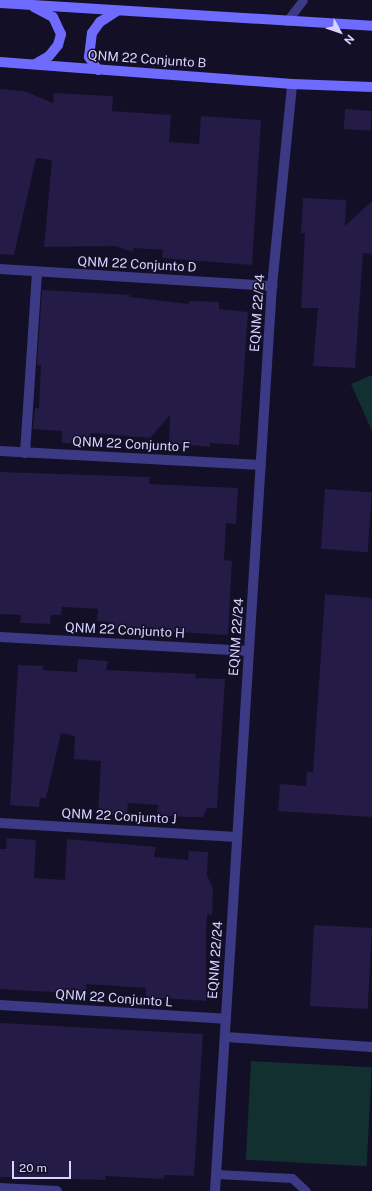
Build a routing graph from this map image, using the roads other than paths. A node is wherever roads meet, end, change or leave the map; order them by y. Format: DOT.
graph roads {
  1 [pos="303,0"];
  2 [pos="0,3"];
  3 [pos="30,5"];
  4 [pos="117,11"];
  5 [pos="287,21"];
  6 [pos="372,26"];
  7 [pos="0,62"];
  8 [pos="35,64"];
  9 [pos="98,70"];
  10 [pos="292,84"];
  11 [pos="372,88"];
  12 [pos="0,269"];
  13 [pos="38,272"];
  14 [pos="272,286"];
  15 [pos="0,451"];
  16 [pos="25,452"];
  17 [pos="261,465"];
  18 [pos="0,637"];
  19 [pos="249,651"];
  20 [pos="0,823"];
  21 [pos="237,837"];
  22 [pos="0,1005"];
  23 [pos="226,1019"];
  24 [pos="225,1037"];
  25 [pos="372,1048"];
  26 [pos="216,1174"];
  27 [pos="0,1188"];
  28 [pos="56,1191"];
  29 [pos="215,1191"];
  30 [pos="306,1191"];
  1 -- 5 [label="lane"];
  2 -- 3 [label="main road"];
  3 -- 4 [label="main road"];
  3 -- 8 [label="main road"];
  4 -- 5 [label="main road"];
  4 -- 9 [label="main road"];
  5 -- 6 [label="main road"];
  7 -- 8 [label="main road, QNM 22 Conjunto B"];
  8 -- 9 [label="main road, QNM 22 Conjunto B"];
  9 -- 10 [label="main road, QNM 22 Conjunto B"];
  10 -- 11 [label="main road, QNM 22 Conjunto B"];
  10 -- 14 [label="street, EQNM 22/24"];
  12 -- 13 [label="street, QNM 22 Conjunto D"];
  13 -- 14 [label="street, QNM 22 Conjunto D"];
  13 -- 16 [label="street"];
  14 -- 17 [label="street, EQNM 22/24"];
  15 -- 16 [label="street, QNM 22 Conjunto F"];
  16 -- 17 [label="street, QNM 22 Conjunto F"];
  17 -- 19 [label="street, EQNM 22/24"];
  18 -- 19 [label="street, QNM 22 Conjunto H"];
  19 -- 21 [label="street, EQNM 22/24"];
  20 -- 21 [label="street, QNM 22 Conjunto J"];
  21 -- 23 [label="street, EQNM 22/24"];
  22 -- 23 [label="street, QNM 22 Conjunto L"];
  23 -- 24 [label="street, EQNM 22/24"];
  24 -- 25 [label="street"];
  24 -- 26 [label="street, EQNM 22/24"];
  26 -- 29 [label="street, EQNM 22/24"];
  26 -- 30 [label="lane"];
  27 -- 28 [label="street"];
}
